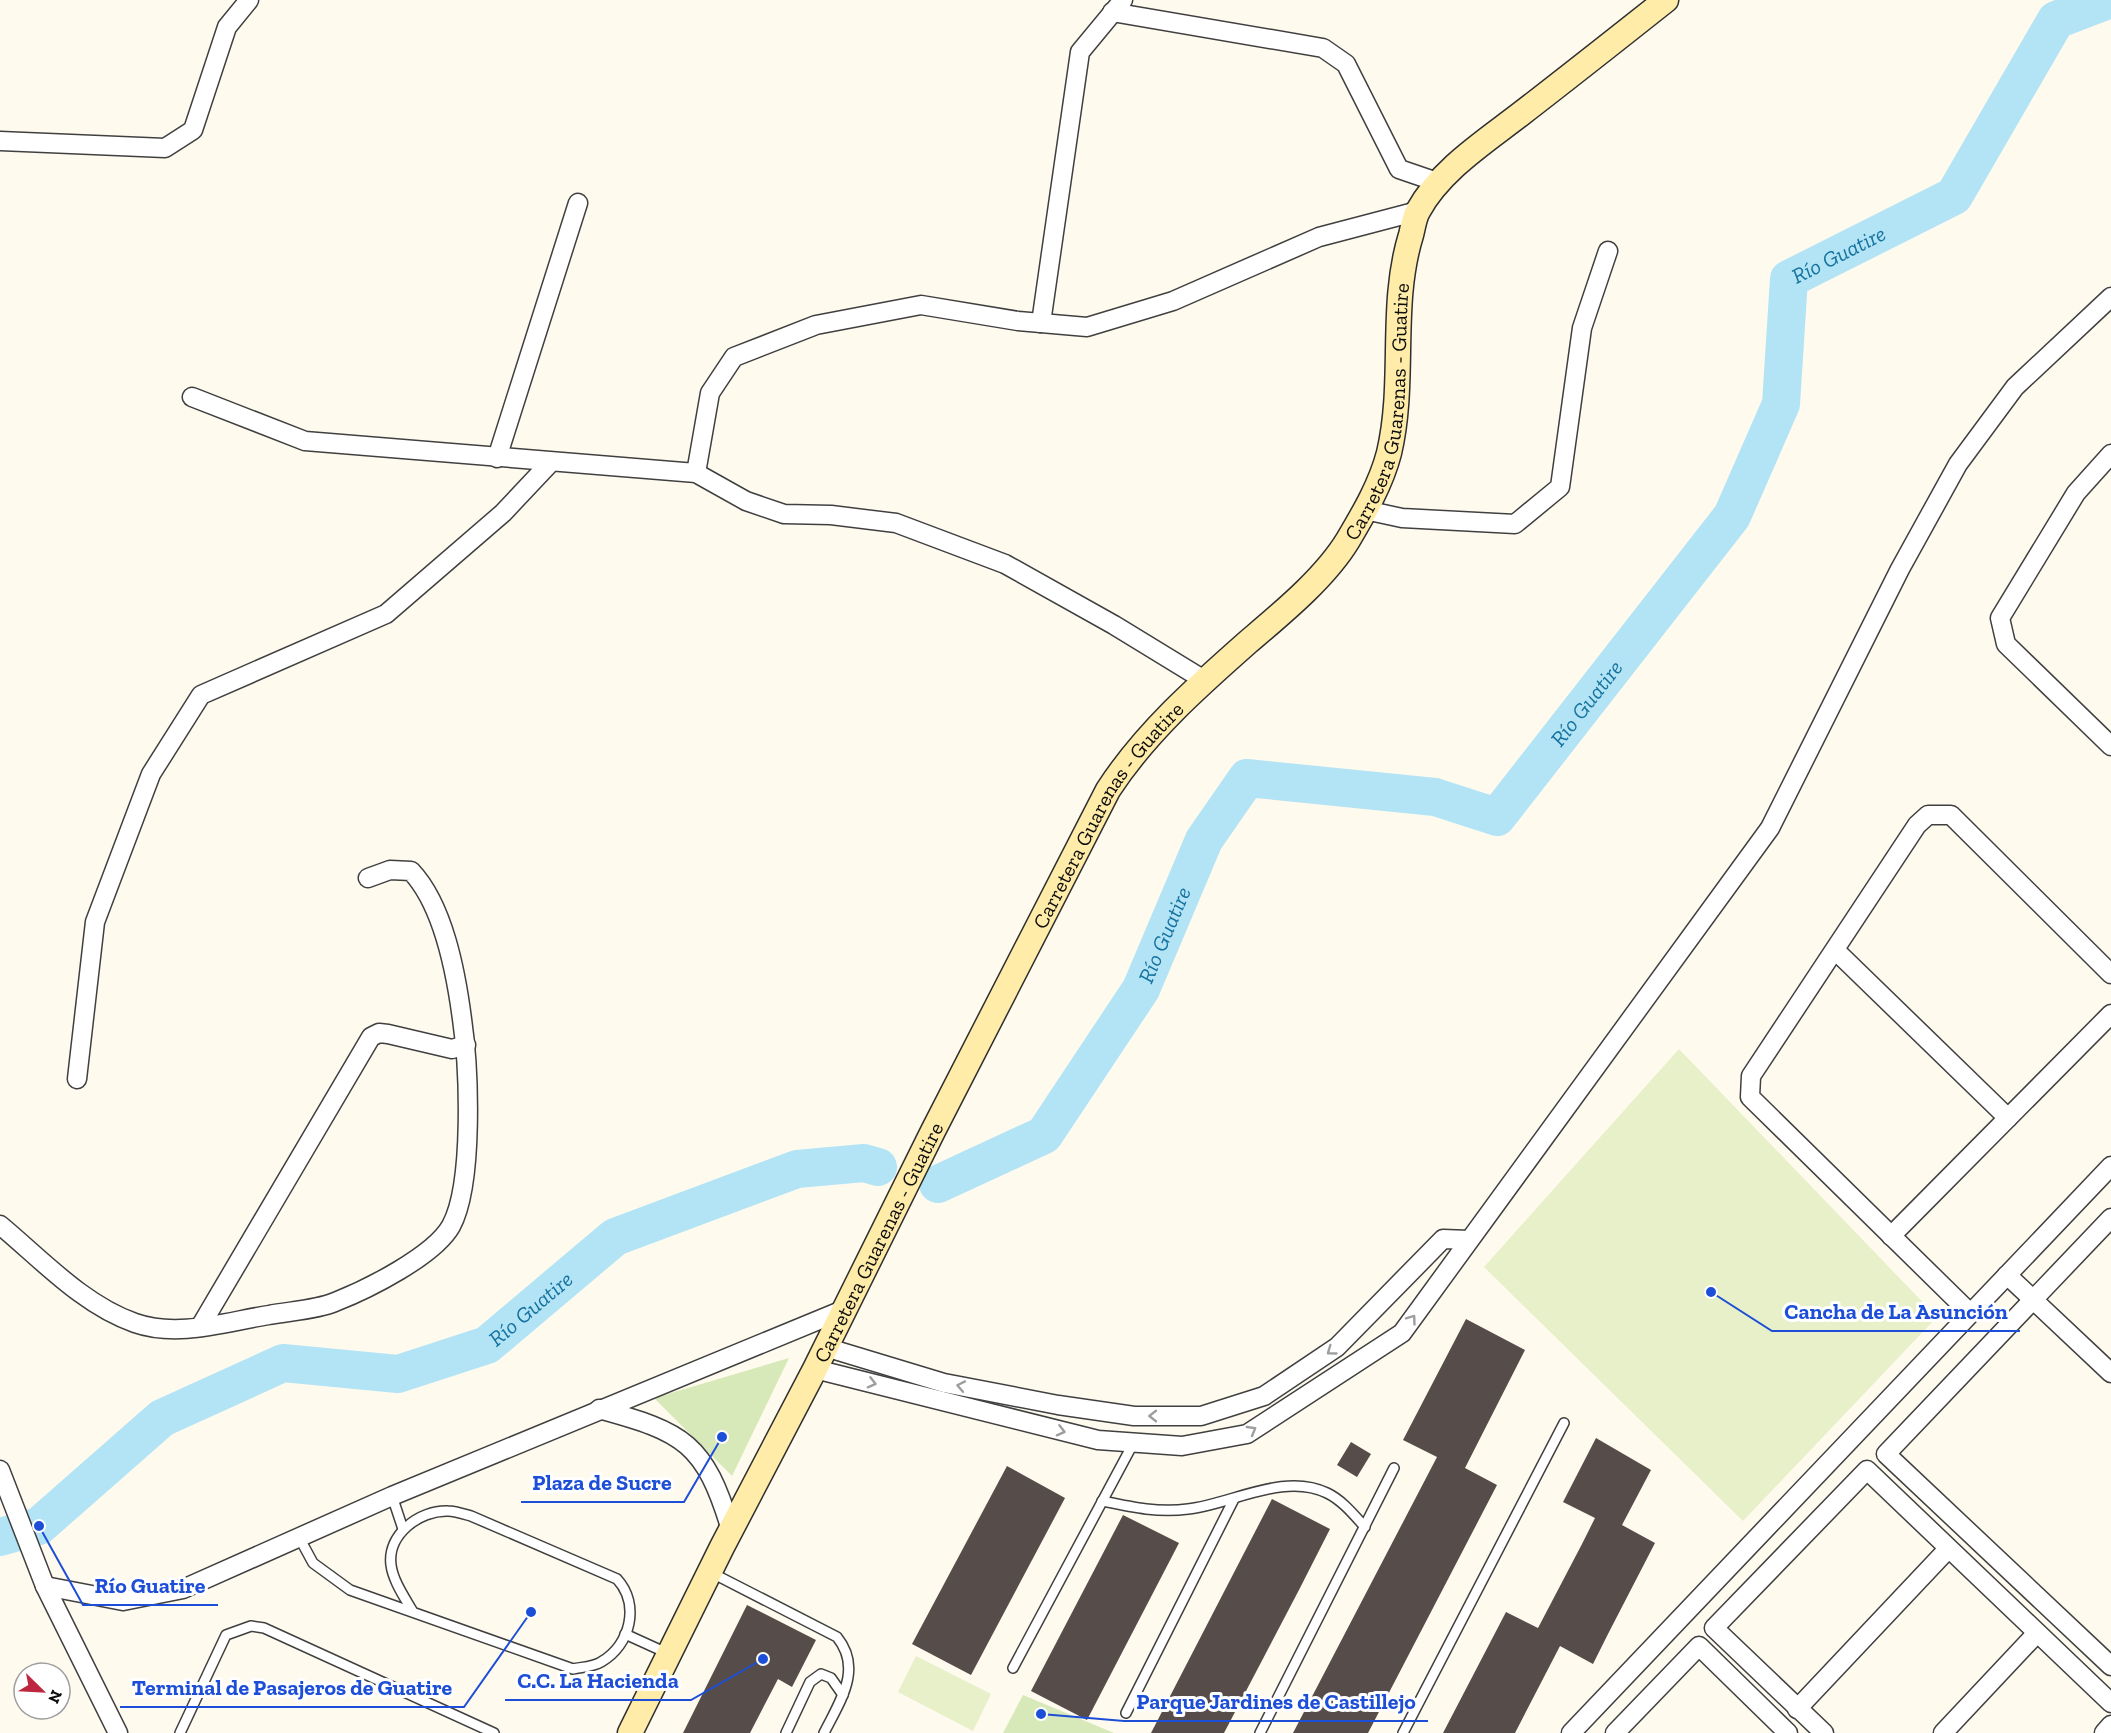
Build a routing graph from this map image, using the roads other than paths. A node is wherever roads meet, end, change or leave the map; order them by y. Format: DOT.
graph roads {
  1 [pos="249,0"];
  2 [pos="1666,0"];
  3 [pos="1117,6"];
  4 [pos="0,141"];
  5 [pos="1440,183"];
  6 [pos="578,203"];
  7 [pos="1418,211"];
  8 [pos="1608,252"];
  9 [pos="2111,297"];
  10 [pos="1041,323"];
  11 [pos="192,397"];
  12 [pos="2111,454"];
  13 [pos="497,458"];
  14 [pos="551,462"];
  15 [pos="696,473"];
  16 [pos="1365,510"];
  17 [pos="1204,680"];
  18 [pos="2110,744"];
  19 [pos="368,878"];
  20 [pos="1835,950"];
  21 [pos="2111,974"];
  22 [pos="2111,1014"];
  23 [pos="466,1045"];
  24 [pos="76,1079"];
  25 [pos="2008,1118"];
  26 [pos="2111,1166"];
  27 [pos="2111,1218"];
  28 [pos="0,1225"];
  29 [pos="1891,1236"];
  30 [pos="1469,1240"];
  31 [pos="2007,1275"];
  32 [pos="2033,1298"];
  33 [pos="843,1310"];
  34 [pos="1970,1313"];
  35 [pos="200,1327"];
  36 [pos="820,1358"];
  37 [pos="2111,1373"];
  38 [pos="599,1409"];
  39 [pos="1564,1423"];
  40 [pos="1134,1442"];
  41 [pos="1394,1468"];
  42 [pos="1,1472"];
  43 [pos="392,1496"];
  44 [pos="1234,1499"];
  45 [pos="1102,1501"];
  46 [pos="1778,1517"];
  47 [pos="1365,1527"];
  48 [pos="403,1529"];
  49 [pos="731,1530"];
  50 [pos="300,1539"];
  51 [pos="1757,1539"];
  52 [pos="1800,1539"];
  53 [pos="1948,1549"];
  54 [pos="1780,1560"];
  55 [pos="710,1572"];
  56 [pos="45,1587"];
  57 [pos="413,1612"];
  58 [pos="2037,1633"];
  59 [pos="625,1634"];
  60 [pos="669,1654"];
  61 [pos="2111,1666"];
  62 [pos="1012,1668"];
  63 [pos="843,1695"];
  64 [pos="2111,1703"];
  65 [pos="1797,1709"];
  66 [pos="1126,1713"];
  67 [pos="2111,1725"];
  68 [pos="118,1733"];
  69 [pos="180,1733"];
  70 [pos="494,1733"];
  71 [pos="630,1733"];
  72 [pos="786,1733"];
  73 [pos="824,1733"];
  74 [pos="1260,1733"];
  75 [pos="1403,1733"];
  76 [pos="1571,1733"];
  77 [pos="1615,1733"];
  78 [pos="1788,1733"];
  79 [pos="1824,1733"];
  80 [pos="1943,1733"];
  81 [pos="2104,1733"];
  1 -- 4 [label="street"];
  2 -- 5 [label="main road, Carretera Guarenas - Guatire"];
  3 -- 5 [label="street"];
  3 -- 10 [label="street"];
  5 -- 7 [label="main road, Carretera Guarenas - Guatire"];
  6 -- 13 [label="street"];
  7 -- 10 [label="street"];
  7 -- 16 [label="main road, Carretera Guarenas - Guatire"];
  8 -- 16 [label="street"];
  9 -- 30 [label="street"];
  10 -- 15 [label="street"];
  11 -- 13 [label="street"];
  12 -- 18 [label="street"];
  13 -- 14 [label="street"];
  14 -- 15 [label="street"];
  14 -- 24 [label="street"];
  15 -- 17 [label="street"];
  16 -- 17 [label="main road, Carretera Guarenas - Guatire"];
  17 -- 33 [label="main road, Carretera Guarenas - Guatire"];
  19 -- 23 [label="street"];
  20 -- 21 [label="street"];
  20 -- 25 [label="street"];
  20 -- 29 [label="street"];
  22 -- 25 [label="street"];
  23 -- 35 [label="street"];
  23 -- 35 [label="street"];
  25 -- 29 [label="street"];
  26 -- 31 [label="street"];
  27 -- 32 [label="street"];
  28 -- 35 [label="street"];
  29 -- 34 [label="street"];
  30 -- 36 [label="street, one-way"];
  40 -- 30 [label="street, one-way"];
  31 -- 32 [label="street"];
  31 -- 34 [label="street"];
  32 -- 37 [label="street"];
  32 -- 61 [label="street"];
  33 -- 36 [label="main road, Carretera Guarenas - Guatire"];
  33 -- 38 [label="street"];
  34 -- 46 [label="street"];
  36 -- 40 [label="street, one-way"];
  36 -- 49 [label="main road, Carretera Guarenas - Guatire"];
  38 -- 43 [label="street"];
  38 -- 49 [label="street"];
  39 -- 75 [label="lane"];
  40 -- 45 [label="lane"];
  41 -- 47 [label="lane"];
  42 -- 56 [label="street"];
  43 -- 48 [label="lane"];
  43 -- 50 [label="street"];
  44 -- 45 [label="lane"];
  44 -- 47 [label="lane"];
  44 -- 66 [label="lane"];
  45 -- 62 [label="lane"];
  46 -- 51 [label="street"];
  46 -- 52 [label="street"];
  47 -- 74 [label="lane"];
  48 -- 57 [label="lane"];
  48 -- 59 [label="lane"];
  49 -- 55 [label="main road, Carretera Guarenas - Guatire"];
  50 -- 56 [label="street"];
  50 -- 57 [label="lane"];
  51 -- 54 [label="street"];
  51 -- 76 [label="street"];
  52 -- 53 [label="street"];
  52 -- 54 [label="street"];
  53 -- 58 [label="street"];
  53 -- 65 [label="street"];
  54 -- 65 [label="street"];
  55 -- 60 [label="main road, Carretera Guarenas - Guatire"];
  55 -- 63 [label="lane"];
  56 -- 68 [label="street"];
  57 -- 59 [label="lane"];
  58 -- 64 [label="street"];
  58 -- 80 [label="street"];
  59 -- 60 [label="lane"];
  60 -- 71 [label="main road, Carretera Guarenas - Guatire"];
  63 -- 72 [label="lane"];
  63 -- 73 [label="lane"];
  65 -- 79 [label="street"];
  67 -- 81 [label="street"];
  69 -- 70 [label="lane"];
  77 -- 78 [label="street"];
}
